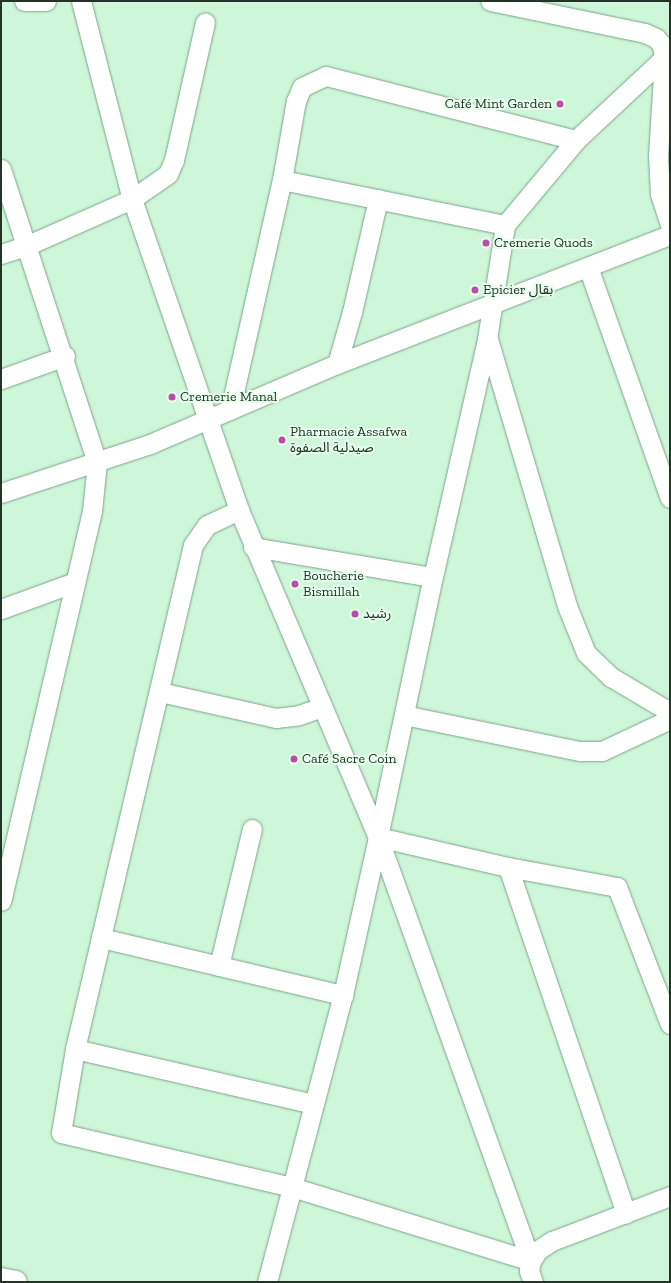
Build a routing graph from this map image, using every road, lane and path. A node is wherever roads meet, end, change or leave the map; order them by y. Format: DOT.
graph roads {
  1 [pos="24,1"];
  2 [pos="46,1"];
  3 [pos="81,1"];
  4 [pos="490,1"];
  5 [pos="553,7"];
  6 [pos="205,22"];
  7 [pos="664,58"];
  8 [pos="576,140"];
  9 [pos="1,169"];
  10 [pos="282,180"];
  11 [pos="132,199"];
  12 [pos="378,199"];
  13 [pos="505,225"];
  14 [pos="670,225"];
  15 [pos="670,235"];
  16 [pos="28,245"];
  17 [pos="1,254"];
  18 [pos="588,267"];
  19 [pos="492,304"];
  20 [pos="488,339"];
  21 [pos="65,356"];
  22 [pos="336,364"];
  23 [pos="1,379"];
  24 [pos="230,410"];
  25 [pos="207,420"];
  26 [pos="97,462"];
  27 [pos="1,493"];
  28 [pos="670,498"];
  29 [pos="239,510"];
  30 [pos="253,547"];
  31 [pos="432,577"];
  32 [pos="75,582"];
  33 [pos="1,609"];
  34 [pos="160,692"];
  35 [pos="322,707"];
  36 [pos="670,712"];
  37 [pos="404,715"];
  38 [pos="670,718"];
  39 [pos="252,829"];
  40 [pos="378,837"];
  41 [pos="508,868"];
  42 [pos="1,901"];
  43 [pos="101,938"];
  44 [pos="219,966"];
  45 [pos="343,995"];
  46 [pos="670,1024"];
  47 [pos="74,1049"];
  48 [pos="314,1104"];
  49 [pos="292,1186"];
  50 [pos="670,1196"];
  51 [pos="626,1213"];
  52 [pos="531,1261"];
  53 [pos="1,1279"];
  54 [pos="16,1282"];
  55 [pos="267,1282"];
  56 [pos="533,1282"];
  1 -- 2 [label="street"];
  3 -- 11 [label="street"];
  4 -- 5 [label="street"];
  5 -- 7 [label="street"];
  6 -- 11 [label="street"];
  7 -- 8 [label="street"];
  7 -- 14 [label="street"];
  8 -- 10 [label="street"];
  8 -- 13 [label="street"];
  9 -- 16 [label="street"];
  10 -- 12 [label="street"];
  10 -- 24 [label="street"];
  11 -- 16 [label="street"];
  11 -- 25 [label="street"];
  12 -- 13 [label="street"];
  12 -- 22 [label="street"];
  13 -- 19 [label="street"];
  15 -- 18 [label="street"];
  16 -- 17 [label="street"];
  16 -- 21 [label="street"];
  18 -- 19 [label="street"];
  18 -- 28 [label="street"];
  19 -- 20 [label="street"];
  19 -- 22 [label="street"];
  20 -- 31 [label="street"];
  20 -- 36 [label="street"];
  21 -- 23 [label="street"];
  21 -- 26 [label="street"];
  22 -- 24 [label="street"];
  24 -- 25 [label="street"];
  25 -- 26 [label="street"];
  25 -- 29 [label="street"];
  26 -- 27 [label="street"];
  26 -- 32 [label="street"];
  29 -- 30 [label="street"];
  29 -- 34 [label="street"];
  30 -- 31 [label="street"];
  30 -- 35 [label="street"];
  31 -- 37 [label="street"];
  32 -- 33 [label="street"];
  32 -- 42 [label="street"];
  34 -- 35 [label="street"];
  34 -- 43 [label="street"];
  35 -- 40 [label="street"];
  37 -- 38 [label="street"];
  37 -- 40 [label="street"];
  39 -- 44 [label="street"];
  40 -- 41 [label="street"];
  40 -- 45 [label="street"];
  40 -- 52 [label="street"];
  41 -- 46 [label="street"];
  41 -- 51 [label="street"];
  43 -- 44 [label="street"];
  43 -- 47 [label="street"];
  44 -- 45 [label="street"];
  45 -- 48 [label="street"];
  47 -- 48 [label="street"];
  47 -- 49 [label="street"];
  48 -- 49 [label="street"];
  49 -- 52 [label="street"];
  49 -- 55 [label="street"];
  50 -- 51 [label="street"];
  51 -- 52 [label="street"];
  52 -- 56 [label="street"];
  53 -- 54 [label="main road"];
}
